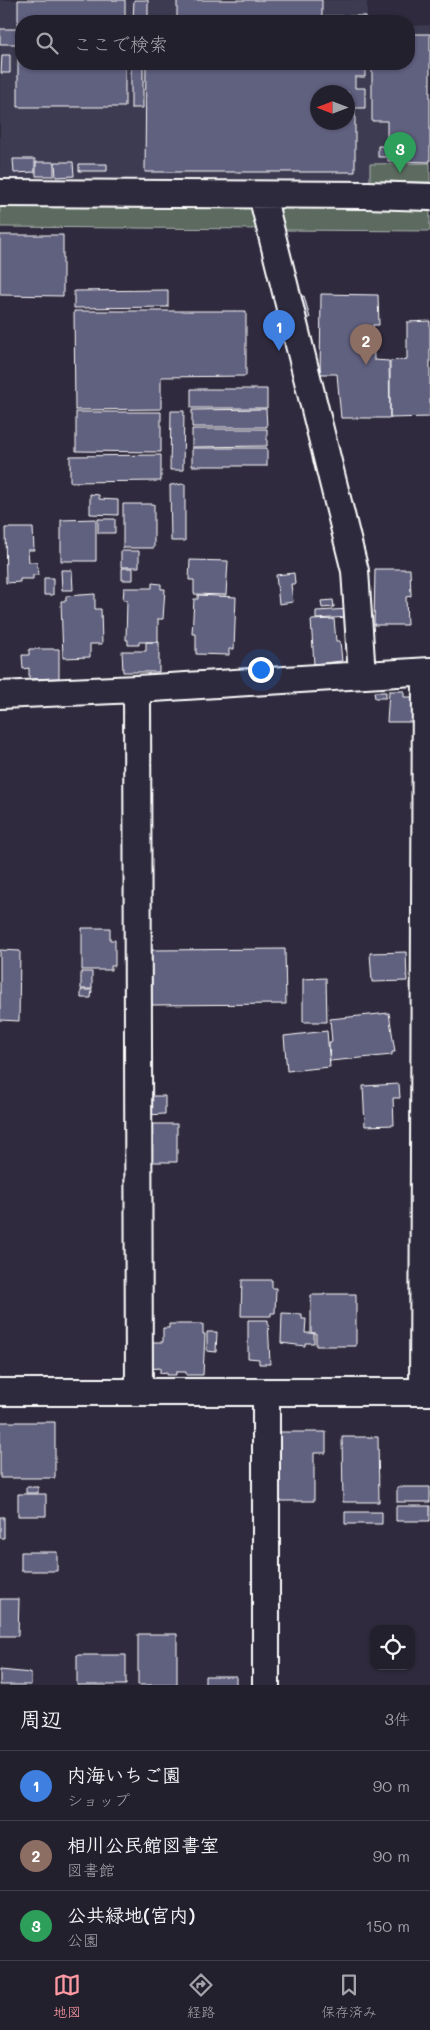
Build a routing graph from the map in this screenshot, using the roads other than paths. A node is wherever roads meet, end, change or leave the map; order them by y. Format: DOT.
graph roads {
  1 [pos="0,193"];
  2 [pos="262,195"];
  3 [pos="430,196"];
  4 [pos="428,672"];
  5 [pos="362,675"];
  6 [pos="137,689"];
  7 [pos="0,695"];
  8 [pos="428,885"];
  9 [pos="0,1392"];
  10 [pos="139,1392"];
  11 [pos="427,1392"];
  12 [pos="266,1400"];
  13 [pos="266,1685"];
  1 -- 2 [label="street"];
  2 -- 3 [label="street"];
  2 -- 5 [label="street"];
  4 -- 5 [label="street"];
  4 -- 8 [label="street"];
  5 -- 6 [label="street"];
  6 -- 7 [label="street"];
  6 -- 10 [label="street"];
  8 -- 11 [label="street"];
  9 -- 10 [label="street"];
  10 -- 12 [label="street"];
  11 -- 12 [label="street"];
  12 -- 13 [label="street"];
}
